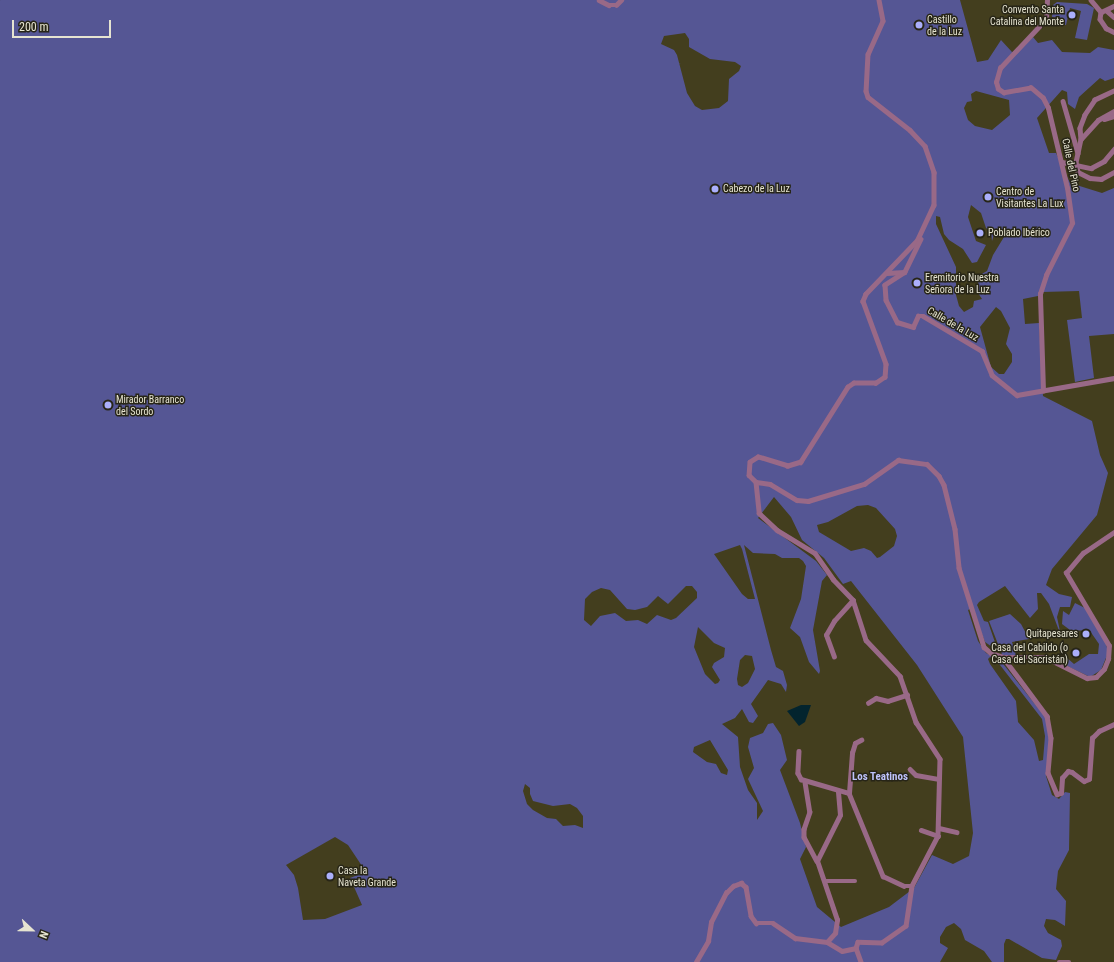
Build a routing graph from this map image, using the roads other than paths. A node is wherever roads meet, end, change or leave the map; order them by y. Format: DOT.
graph roads {
  1 [pos="599,0"];
  2 [pos="621,0"];
  3 [pos="879,0"];
  4 [pos="1047,0"];
  5 [pos="1090,0"];
  6 [pos="1114,6"];
  7 [pos="1106,11"];
  8 [pos="1101,12"];
  9 [pos="1114,17"];
  10 [pos="1114,32"];
  11 [pos="1114,91"];
  12 [pos="1063,101"];
  13 [pos="1114,111"];
  14 [pos="1114,116"];
  15 [pos="1098,120"];
  16 [pos="1081,139"];
  17 [pos="1114,150"];
  18 [pos="1078,153"];
  19 [pos="1062,162"];
  20 [pos="1076,163"];
  21 [pos="1114,172"];
  22 [pos="923,233"];
  23 [pos="906,272"];
  24 [pos="887,273"];
  25 [pos="1114,378"];
  26 [pos="1043,390"];
  27 [pos="756,482"];
  28 [pos="1114,532"];
  29 [pos="852,600"];
  30 [pos="834,657"];
  31 [pos="1003,657"];
  32 [pos="907,695"];
  33 [pos="868,703"];
  34 [pos="1114,724"];
  35 [pos="861,740"];
  36 [pos="799,751"];
  37 [pos="910,769"];
  38 [pos="938,779"];
  39 [pos="805,782"];
  40 [pos="838,791"];
  41 [pos="849,793"];
  42 [pos="939,828"];
  43 [pos="921,830"];
  44 [pos="957,832"];
  45 [pos="938,836"];
  46 [pos="817,861"];
  47 [pos="826,881"];
  48 [pos="855,881"];
  49 [pos="912,886"];
  50 [pos="827,942"];
  51 [pos="856,948"];
  52 [pos="696,962"];
  53 [pos="861,962"];
  54 [pos="1059,962"];
  55 [pos="1069,962"];
  1 -- 2 [label="street"];
  3 -- 22 [label="street"];
  4 -- 19 [label="street, Calle del Pino"];
  5 -- 8 [label="street"];
  6 -- 7 [label="street"];
  7 -- 8 [label="street"];
  7 -- 9 [label="street"];
  8 -- 10 [label="street"];
  11 -- 16 [label="street"];
  12 -- 18 [label="street"];
  13 -- 15 [label="street"];
  14 -- 15 [label="street"];
  15 -- 16 [label="street"];
  16 -- 18 [label="street"];
  17 -- 20 [label="street"];
  18 -- 20 [label="street"];
  19 -- 20 [label="street"];
  19 -- 26 [label="street, Calle del Pino"];
  20 -- 21 [label="street"];
  22 -- 23 [label="street"];
  22 -- 24 [label="street"];
  23 -- 24 [label="street"];
  23 -- 26 [label="street, Calle de la Luz"];
  24 -- 27 [label="street"];
  25 -- 26 [label="street, Calle de la Luz"];
  27 -- 29 [label="street"];
  27 -- 31 [label="street"];
  28 -- 31 [label="street"];
  29 -- 30 [label="street"];
  29 -- 32 [label="street"];
  31 -- 34 [label="street"];
  32 -- 33 [label="street"];
  32 -- 38 [label="street"];
  35 -- 41 [label="street"];
  36 -- 39 [label="street"];
  37 -- 38 [label="street"];
  38 -- 42 [label="street"];
  39 -- 40 [label="street"];
  39 -- 46 [label="street"];
  40 -- 41 [label="street"];
  40 -- 46 [label="street"];
  41 -- 49 [label="street"];
  42 -- 44 [label="street"];
  42 -- 45 [label="street"];
  43 -- 45 [label="street"];
  45 -- 49 [label="street"];
  46 -- 47 [label="street"];
  47 -- 48 [label="street"];
  47 -- 50 [label="street"];
  49 -- 51 [label="street"];
  50 -- 51 [label="street"];
  50 -- 52 [label="street"];
  51 -- 53 [label="street"];
  54 -- 55 [label="street"];
}
